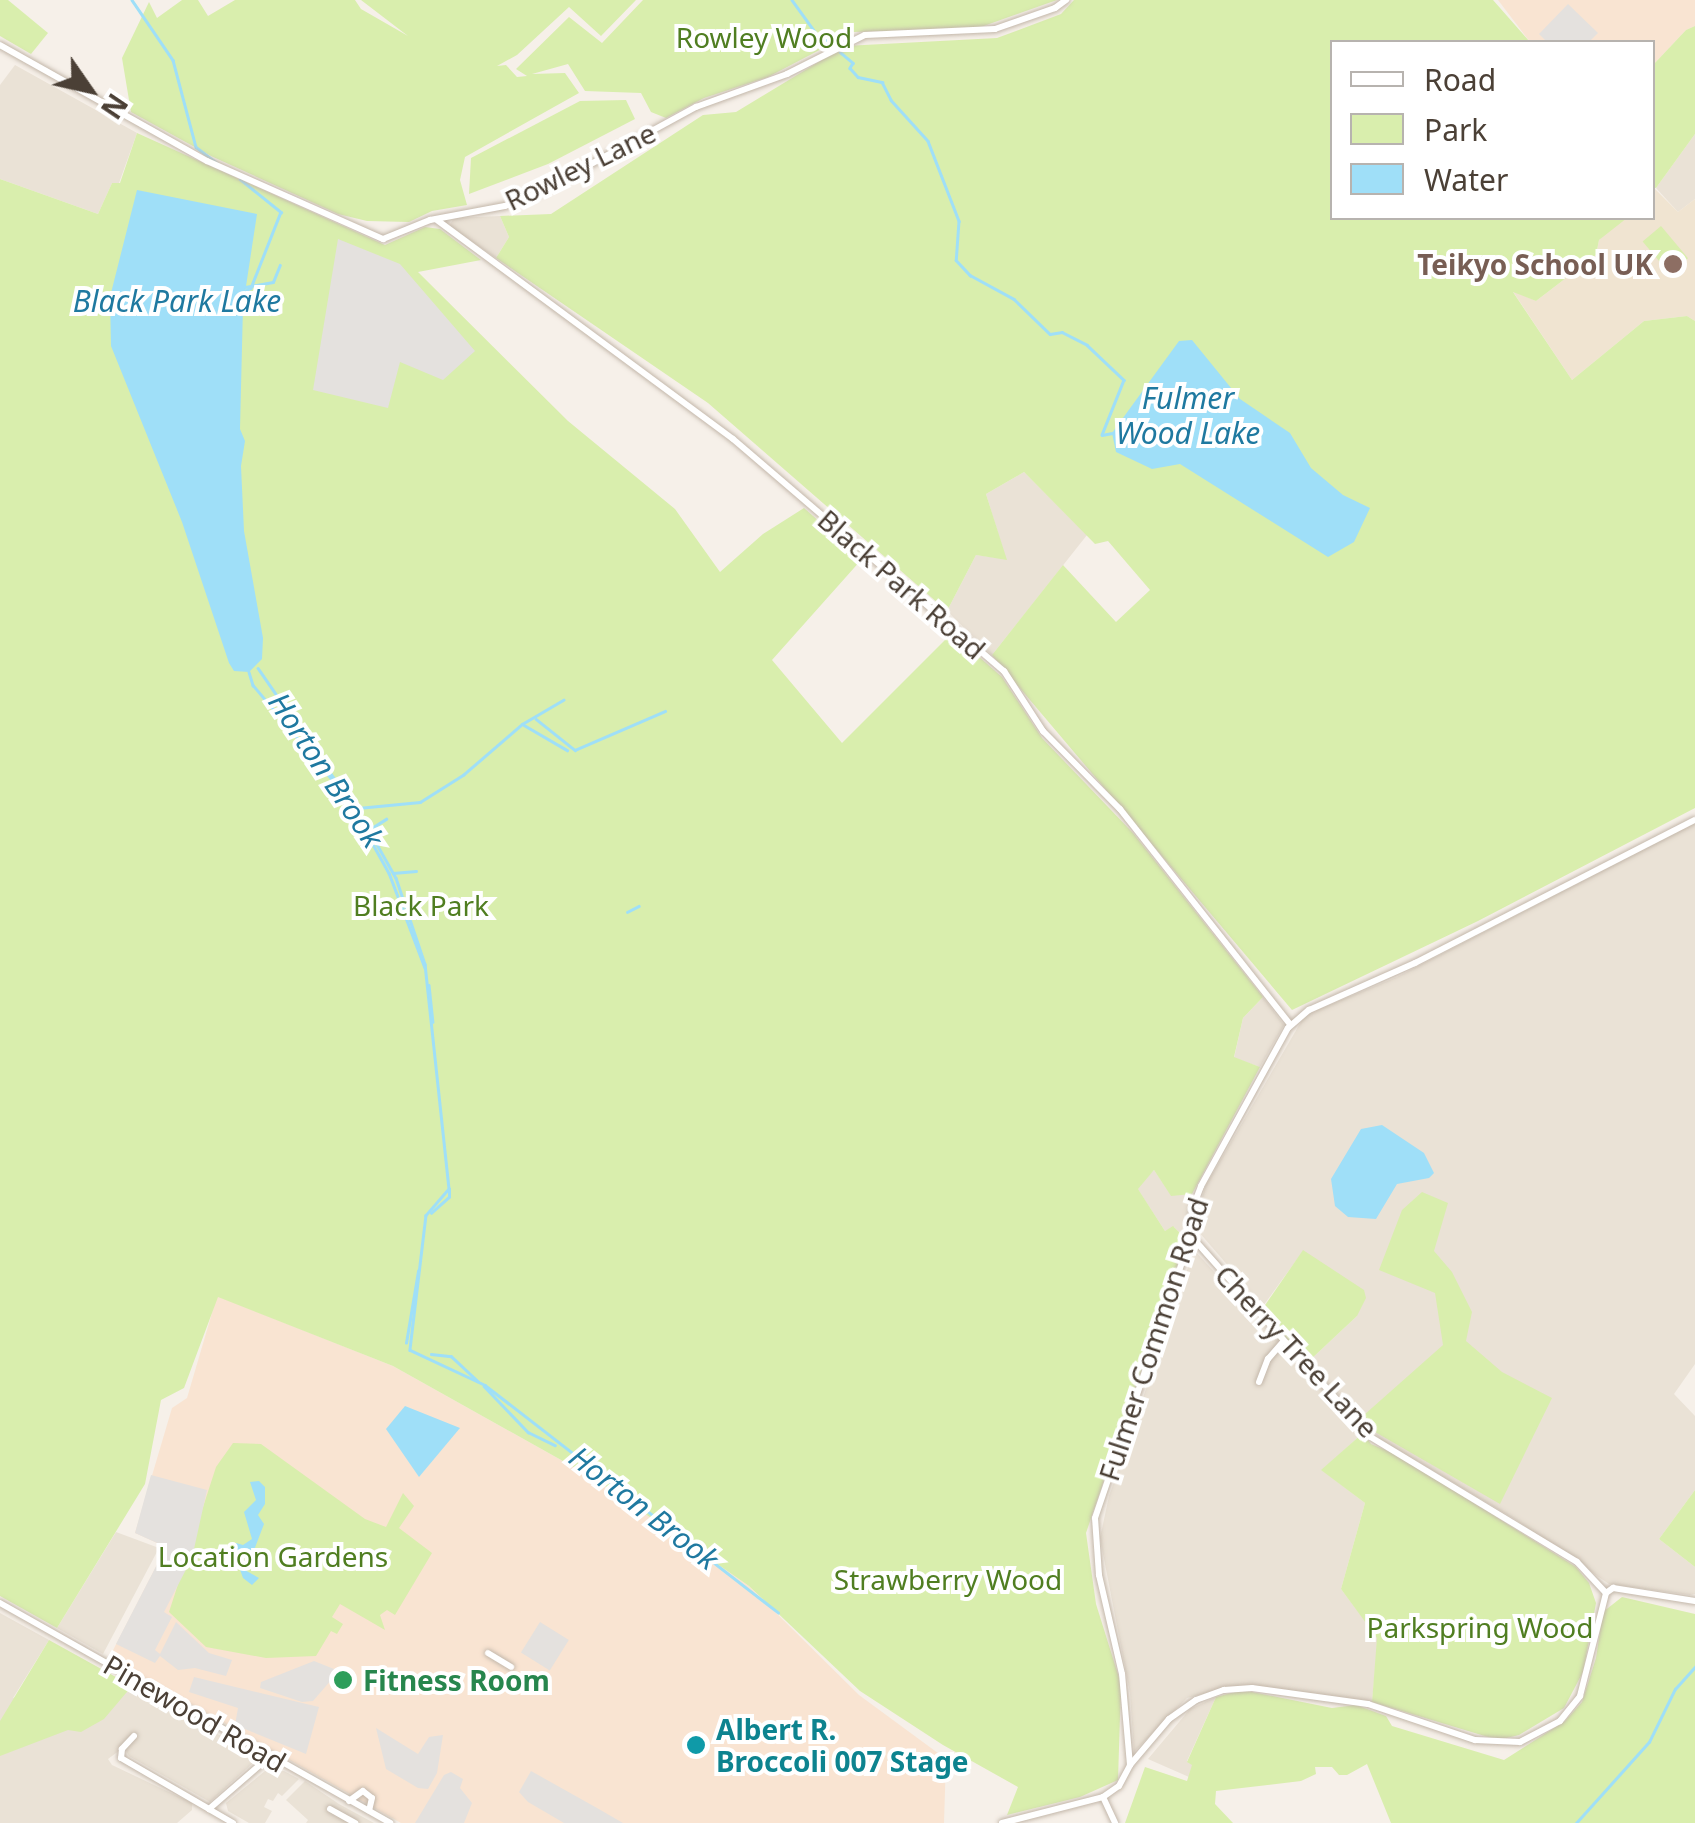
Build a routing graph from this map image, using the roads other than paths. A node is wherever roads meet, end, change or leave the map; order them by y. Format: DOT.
graph roads {
  1 [pos="1066,0"];
  2 [pos="0,45"];
  3 [pos="437,220"];
  4 [pos="1695,820"];
  5 [pos="1290,1024"];
  6 [pos="1191,1236"];
  7 [pos="1283,1342"];
  8 [pos="1259,1382"];
  9 [pos="1606,1592"];
  10 [pos="1695,1601"];
  11 [pos="0,1603"];
  12 [pos="488,1653"];
  13 [pos="511,1667"];
  14 [pos="134,1736"];
  15 [pos="269,1757"];
  16 [pos="1130,1765"];
  17 [pos="1103,1797"];
  18 [pos="350,1800"];
  19 [pos="360,1806"];
  20 [pos="209,1809"];
  21 [pos="330,1809"];
  22 [pos="369,1811"];
  23 [pos="354,1822"];
  24 [pos="233,1823"];
  25 [pos="390,1823"];
  26 [pos="1002,1823"];
  27 [pos="1115,1823"];
  1 -- 3 [label="street, Rowley Lane"];
  2 -- 3 [label="street, Rowley Lane"];
  3 -- 5 [label="street, Black Park Road"];
  4 -- 5 [label="street"];
  5 -- 6 [label="street, Fulmer Common Road"];
  6 -- 7 [label="street, Cherry Tree Lane"];
  6 -- 16 [label="street, Fulmer Common Road"];
  7 -- 8 [label="street"];
  7 -- 9 [label="street, Cherry Tree Lane"];
  9 -- 10 [label="street"];
  9 -- 16 [label="street"];
  11 -- 15 [label="street, Pinewood Road"];
  12 -- 13 [label="street"];
  14 -- 20 [label="street"];
  15 -- 18 [label="street, Pinewood Road"];
  15 -- 20 [label="street"];
  16 -- 17 [label="street"];
  17 -- 26 [label="street"];
  17 -- 27 [label="street"];
  18 -- 19 [label="street, Pinewood Road"];
  18 -- 22 [label="street"];
  19 -- 22 [label="street, Pinewood Road"];
  19 -- 23 [label="street"];
  20 -- 24 [label="street"];
  21 -- 23 [label="street"];
  22 -- 25 [label="street, Pinewood Road"];
}
